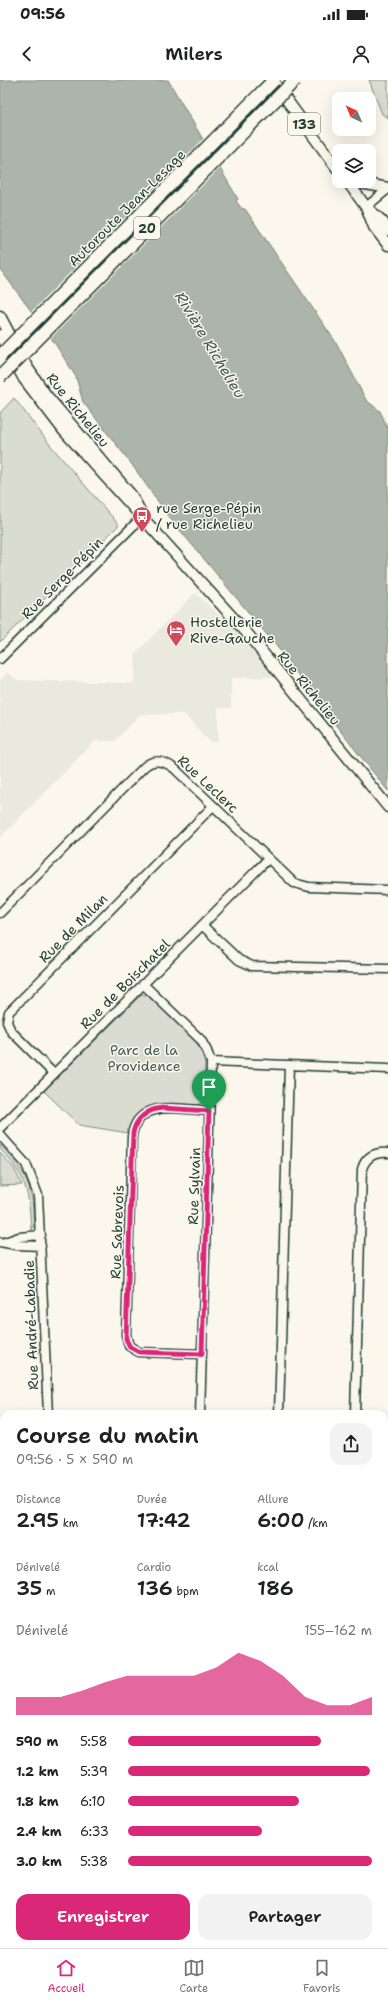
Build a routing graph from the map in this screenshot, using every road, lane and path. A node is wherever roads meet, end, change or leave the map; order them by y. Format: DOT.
graph roads {
  1 [pos="273,80"];
  2 [pos="295,80"];
  3 [pos="332,161"];
  4 [pos="376,186"];
  5 [pos="352,188"];
  6 [pos="388,189"];
  7 [pos="366,207"];
  8 [pos="388,230"];
  9 [pos="388,245"];
  10 [pos="0,316"];
  11 [pos="0,335"];
  12 [pos="2,349"];
  13 [pos="0,377"];
  14 [pos="143,516"];
  15 [pos="0,659"];
  16 [pos="213,806"];
  17 [pos="388,807"];
  18 [pos="268,859"];
  19 [pos="388,890"];
  20 [pos="0,913"];
  21 [pos="202,925"];
  22 [pos="388,969"];
  23 [pos="143,984"];
  24 [pos="211,1062"];
  25 [pos="289,1065"];
  26 [pos="388,1069"];
  27 [pos="54,1074"];
  28 [pos="209,1111"];
  29 [pos="0,1128"];
  30 [pos="0,1136"];
  31 [pos="388,1153"];
  32 [pos="41,1235"];
  33 [pos="3,1242"];
  34 [pos="41,1246"];
  35 [pos="202,1354"];
  36 [pos="48,1410"];
  37 [pos="200,1410"];
  38 [pos="279,1410"];
  39 [pos="355,1410"];
  1 -- 3 [label="main road, 133"];
  1 -- 12 [label="highway, Autoroute Jean-Lesage / 20, bridge"];
  2 -- 13 [label="highway, Autoroute Jean-Lesage / 20, bridge"];
  4 -- 6 [label="main road"];
  5 -- 7 [label="main road"];
  6 -- 7 [label="street"];
  7 -- 8 [label="main road"];
  7 -- 9 [label="main road"];
  10 -- 14 [label="main road, Rue Richelieu"];
  11 -- 12 [label="main road, Rue Richelieu"];
  12 -- 14 [label="main road, Rue Richelieu"];
  14 -- 15 [label="street, Rue Serge-Pépin"];
  14 -- 17 [label="main road, Rue Richelieu"];
  16 -- 18 [label="street, Rue Leclerc"];
  16 -- 20 [label="street, Rue Leclerc"];
  16 -- 27 [label="street, Rue de Milan"];
  18 -- 19 [label="street, Rue Leclerc"];
  18 -- 21 [label="street, Rue de Boischatel"];
  21 -- 22 [label="street"];
  21 -- 23 [label="street, Rue de Boischatel"];
  23 -- 24 [label="street, Rue Sylvain"];
  23 -- 27 [label="street, Rue de Boischatel"];
  24 -- 25 [label="street"];
  24 -- 28 [label="street, Rue Sylvain"];
  25 -- 26 [label="street"];
  25 -- 38 [label="street"];
  27 -- 29 [label="street, Rue de Boischatel"];
  28 -- 35 [label="street, Rue Sylvain"];
  28 -- 35 [label="street, Rue Sabrevois"];
  30 -- 32 [label="street, Rue André-Labadie"];
  31 -- 39 [label="street"];
  32 -- 33 [label="street"];
  32 -- 34 [label="street, Rue André-Labadie"];
  33 -- 34 [label="street"];
  34 -- 36 [label="street, Rue André-Labadie"];
  35 -- 37 [label="street, Rue Sylvain"];
}
